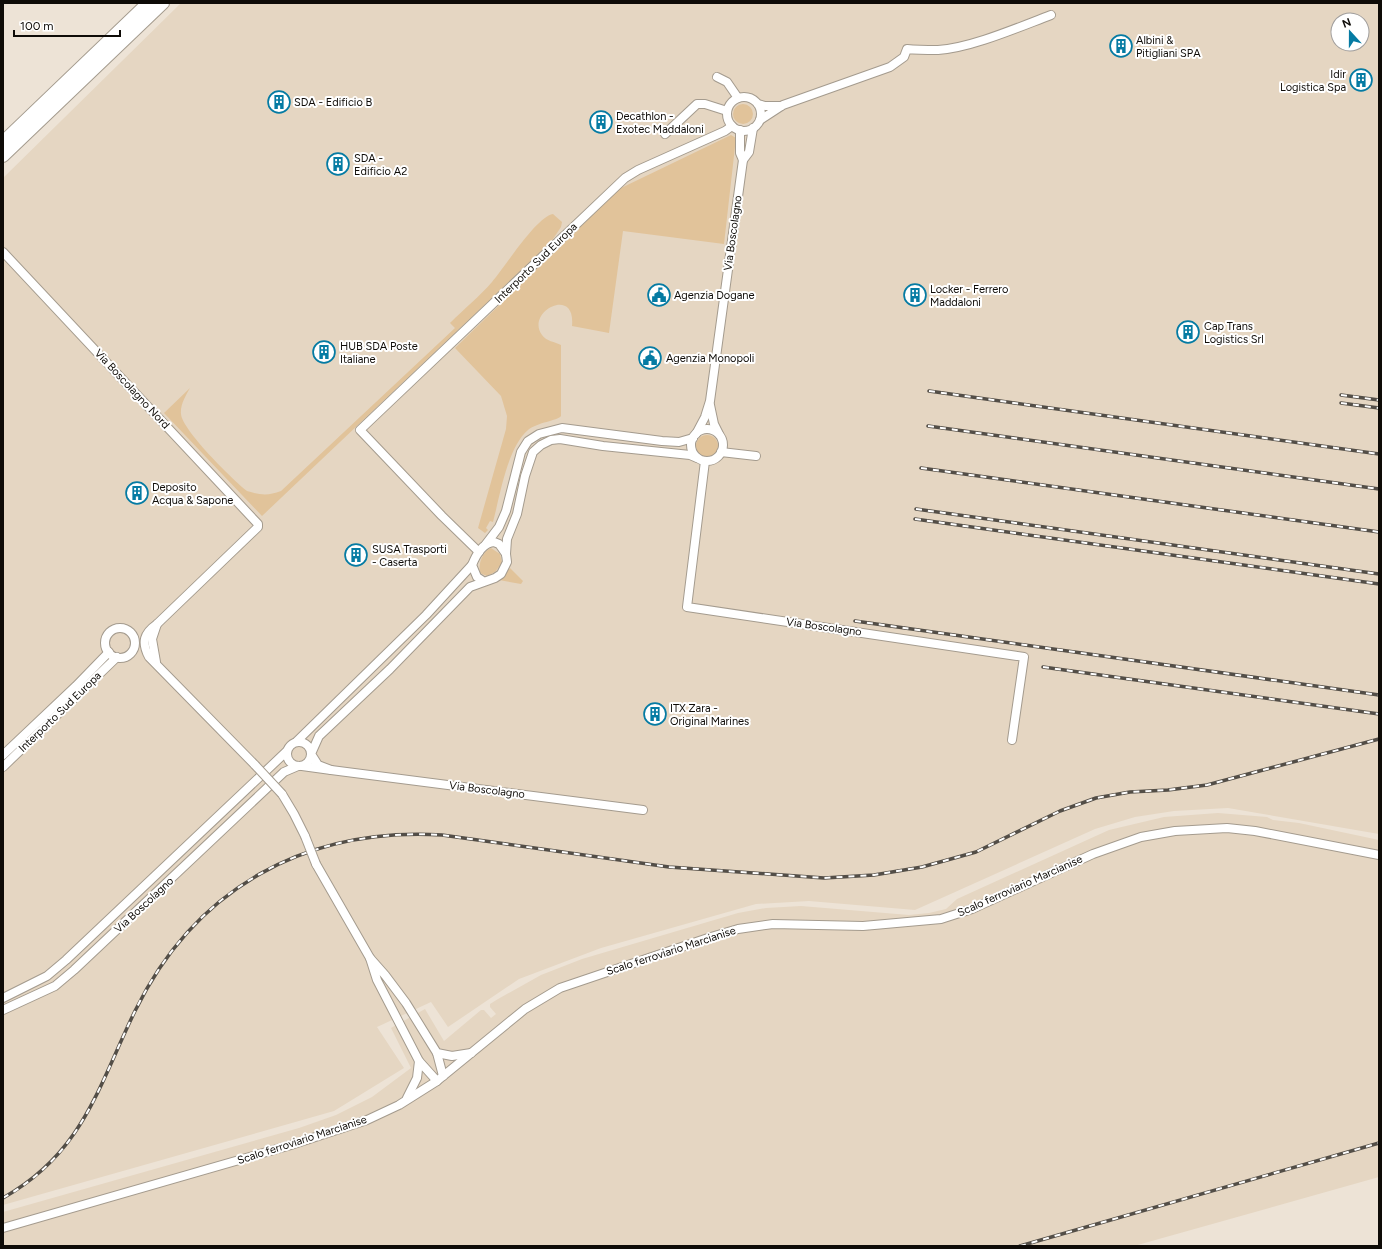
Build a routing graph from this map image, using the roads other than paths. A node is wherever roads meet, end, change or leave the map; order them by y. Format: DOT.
graph roads {
  1 [pos="148,3"];
  2 [pos="163,3"];
  3 [pos="1050,15"];
  4 [pos="717,78"];
  5 [pos="738,98"];
  6 [pos="758,104"];
  7 [pos="783,105"];
  8 [pos="727,111"];
  9 [pos="760,120"];
  10 [pos="736,128"];
  11 [pos="753,128"];
  12 [pos="665,134"];
  13 [pos="3,142"];
  14 [pos="3,156"];
  15 [pos="743,160"];
  16 [pos="3,252"];
  17 [pos="710,401"];
  18 [pos="719,435"];
  19 [pos="694,436"];
  20 [pos="721,452"];
  21 [pos="756,456"];
  22 [pos="701,459"];
  23 [pos="486,544"];
  24 [pos="479,552"];
  25 [pos="506,554"];
  26 [pos="472,565"];
  27 [pos="483,581"];
  28 [pos="108,652"];
  29 [pos="117,657"];
  30 [pos="1012,740"];
  31 [pos="297,741"];
  32 [pos="287,751"];
  33 [pos="311,754"];
  34 [pos="3,755"];
  35 [pos="300,766"];
  36 [pos="3,767"];
  37 [pos="331,770"];
  38 [pos="643,810"];
  39 [pos="1379,855"];
  40 [pos="370,958"];
  41 [pos="398,992"];
  42 [pos="3,998"];
  43 [pos="386,999"];
  44 [pos="3,1010"];
  45 [pos="474,1052"];
  46 [pos="436,1053"];
  47 [pos="419,1061"];
  48 [pos="440,1078"];
  49 [pos="399,1105"];
  50 [pos="3,1228"];
  1 -- 13 [label="main road"];
  2 -- 14 [label="main road"];
  3 -- 7 [label="street"];
  4 -- 5 [label="street"];
  5 -- 6 [label="street"];
  5 -- 8 [label="street"];
  6 -- 7 [label="street"];
  6 -- 9 [label="street"];
  7 -- 9 [label="street"];
  8 -- 10 [label="street"];
  8 -- 12 [label="street"];
  9 -- 11 [label="street"];
  10 -- 11 [label="street"];
  10 -- 15 [label="street, Via Boscolagno"];
  10 -- 24 [label="street, Interporto Sud Europa"];
  11 -- 15 [label="street, Via Boscolagno"];
  15 -- 17 [label="street, Via Boscolagno"];
  16 -- 40 [label="street, Via Boscolagno Nord, bridge"];
  17 -- 18 [label="street, Via Boscolagno"];
  17 -- 19 [label="street, Via Boscolagno"];
  18 -- 19 [label="street, Via Boscolagno"];
  18 -- 20 [label="street, Via Boscolagno"];
  19 -- 22 [label="street, Via Boscolagno"];
  19 -- 23 [label="street, Via Boscolagno"];
  20 -- 21 [label="street"];
  20 -- 22 [label="street"];
  22 -- 25 [label="street, Via Boscolagno"];
  22 -- 30 [label="street, Via Boscolagno"];
  23 -- 24 [label="street, Via Boscolagno"];
  23 -- 25 [label="street"];
  24 -- 26 [label="street, Via Boscolagno"];
  25 -- 27 [label="street, Via Boscolagno"];
  26 -- 27 [label="street"];
  26 -- 31 [label="street, Via Boscolagno"];
  27 -- 33 [label="street, Via Boscolagno"];
  28 -- 29 [label="street"];
  28 -- 29 [label="street"];
  28 -- 34 [label="street, Interporto Sud Europa"];
  29 -- 36 [label="street, Interporto Sud Europa"];
  31 -- 32 [label="street, Via Boscolagno"];
  31 -- 33 [label="street, Via Boscolagno"];
  32 -- 35 [label="street"];
  32 -- 42 [label="street, Via Boscolagno"];
  33 -- 35 [label="street, Via Boscolagno"];
  33 -- 37 [label="street, Via Boscolagno"];
  35 -- 37 [label="street, Via Boscolagno"];
  35 -- 44 [label="street, Via Boscolagno"];
  37 -- 38 [label="street, Via Boscolagno"];
  39 -- 45 [label="street, Scalo ferroviario Marcianise"];
  40 -- 41 [label="street"];
  40 -- 43 [label="street"];
  41 -- 43 [label="street"];
  41 -- 46 [label="street"];
  43 -- 47 [label="street"];
  45 -- 46 [label="street"];
  45 -- 48 [label="street, Scalo ferroviario Marcianise"];
  46 -- 48 [label="street"];
  47 -- 48 [label="street"];
  47 -- 49 [label="street"];
  48 -- 49 [label="street, Scalo ferroviario Marcianise"];
  49 -- 50 [label="street, Scalo ferroviario Marcianise"];
}
